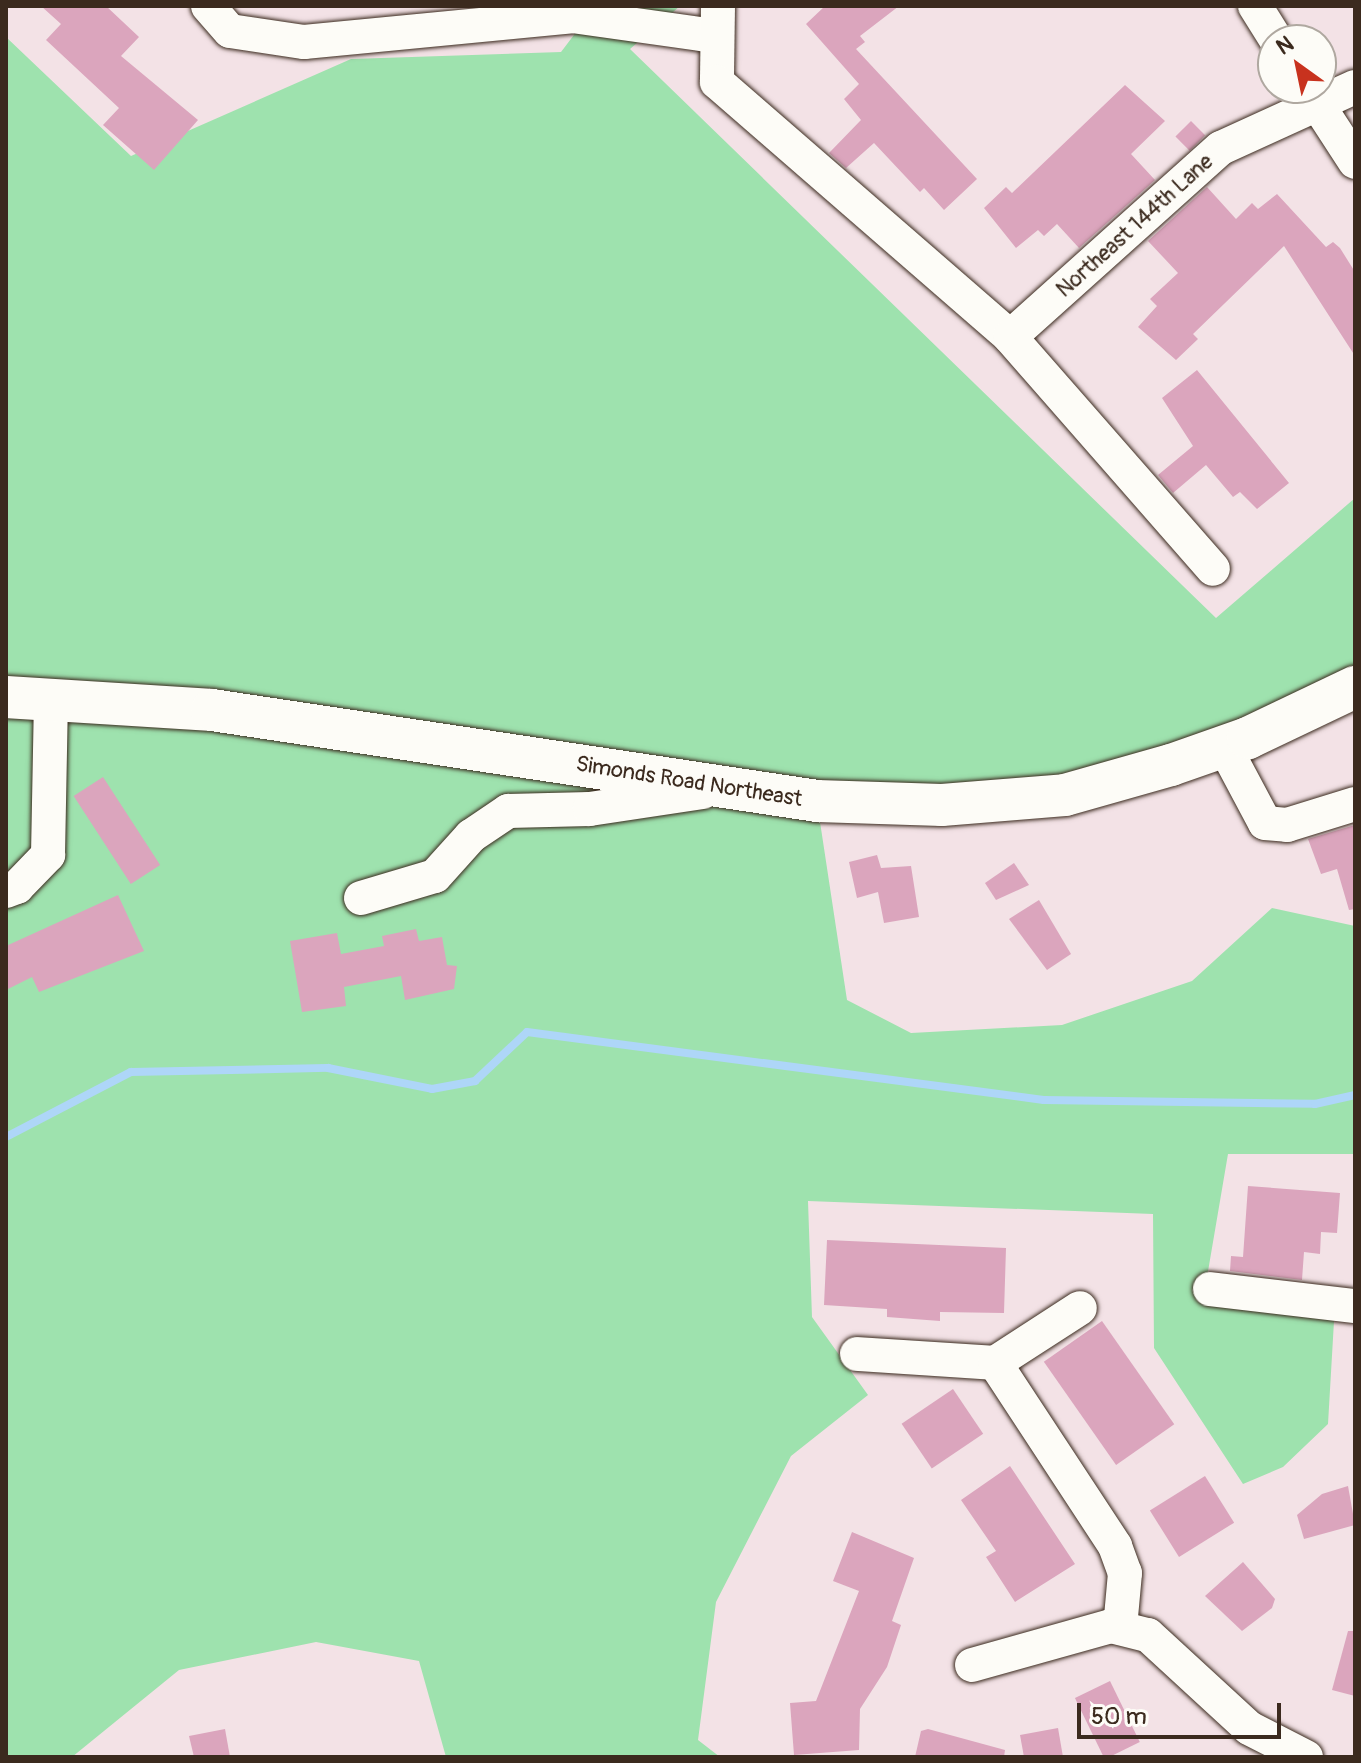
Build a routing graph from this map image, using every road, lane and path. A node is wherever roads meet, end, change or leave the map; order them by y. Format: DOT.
graph roads {
  1 [pos="208,6"];
  2 [pos="1255,6"];
  3 [pos="716,21"];
  4 [pos="1266,24"];
  5 [pos="1298,104"];
  6 [pos="1317,104"];
  7 [pos="1355,162"];
  8 [pos="1010,337"];
  9 [pos="1213,569"];
  10 [pos="1355,687"];
  11 [pos="6,697"];
  12 [pos="51,700"];
  13 [pos="1224,746"];
  14 [pos="731,788"];
  15 [pos="1355,804"];
  16 [pos="6,891"];
  17 [pos="361,898"];
  18 [pos="1210,1289"];
  19 [pos="1355,1306"];
  20 [pos="1080,1308"];
  21 [pos="857,1354"];
  22 [pos="995,1363"];
  23 [pos="1120,1628"];
  24 [pos="972,1665"];
  25 [pos="1306,1757"];
  1 -- 3 [label="street"];
  2 -- 4 [label="street"];
  3 -- 8 [label="street"];
  5 -- 8 [label="street, Northeast 144th Lane"];
  6 -- 7 [label="street"];
  8 -- 9 [label="street"];
  10 -- 13 [label="main road, Simonds Road Northeast"];
  11 -- 12 [label="main road, Simonds Road Northeast"];
  12 -- 14 [label="main road, Simonds Road Northeast"];
  12 -- 16 [label="street"];
  13 -- 14 [label="main road, Simonds Road Northeast"];
  13 -- 15 [label="street"];
  14 -- 17 [label="street"];
  18 -- 19 [label="street"];
  20 -- 22 [label="street"];
  21 -- 22 [label="street"];
  22 -- 23 [label="street"];
  23 -- 24 [label="street"];
  23 -- 25 [label="street"];
}
